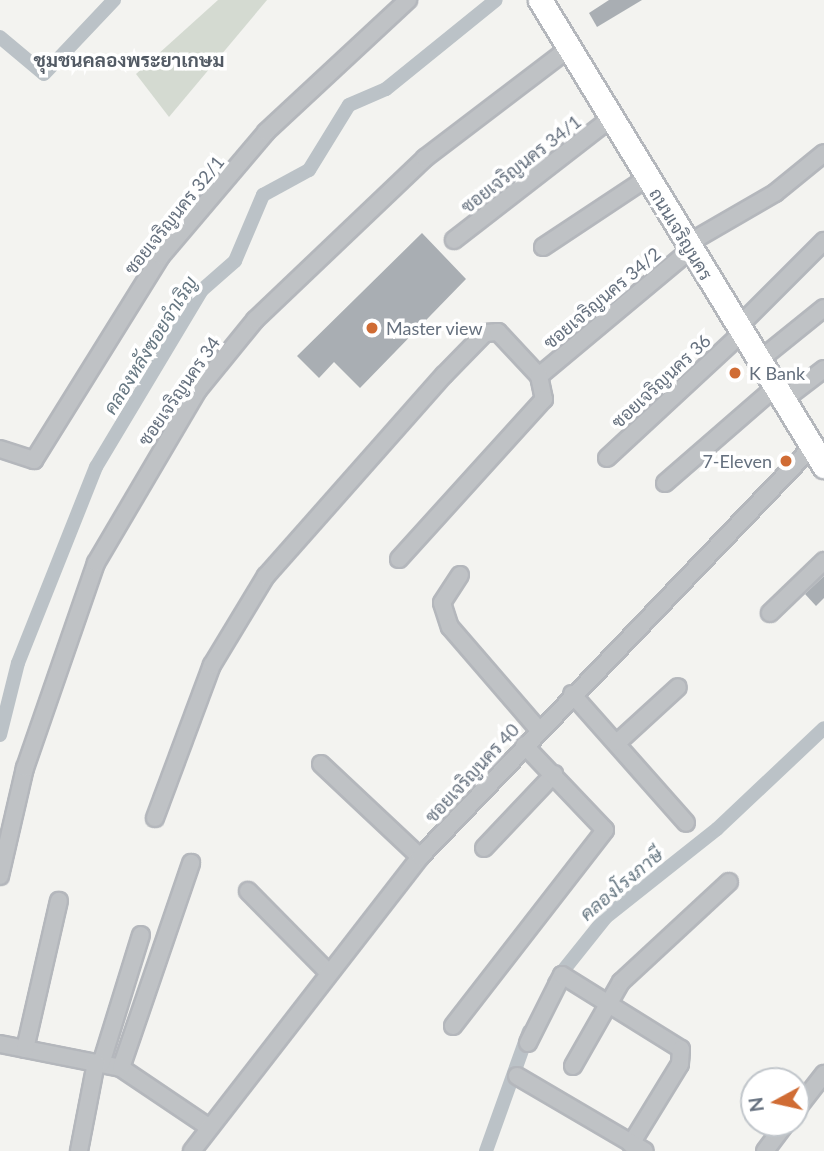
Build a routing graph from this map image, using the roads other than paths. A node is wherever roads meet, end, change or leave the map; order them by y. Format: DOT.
graph roads {
  1 [pos="408,0"];
  2 [pos="540,0"];
  3 [pos="568,49"];
  4 [pos="611,118"];
  5 [pos="824,153"];
  6 [pos="647,178"];
  7 [pos="454,240"];
  8 [pos="824,241"];
  9 [pos="542,247"];
  10 [pos="689,247"];
  11 [pos="824,308"];
  12 [pos="740,330"];
  13 [pos="757,362"];
  14 [pos="824,369"];
  15 [pos="539,376"];
  16 [pos="777,396"];
  17 [pos="0,449"];
  18 [pos="817,457"];
  19 [pos="607,458"];
  20 [pos="665,483"];
  21 [pos="399,559"];
  22 [pos="824,561"];
  23 [pos="460,575"];
  24 [pos="770,613"];
  25 [pos="678,687"];
  26 [pos="572,694"];
  27 [pos="539,730"];
  28 [pos="618,742"];
  29 [pos="524,745"];
  30 [pos="321,764"];
  31 [pos="554,774"];
  32 [pos="155,818"];
  33 [pos="686,823"];
  34 [pos="484,848"];
  35 [pos="420,857"];
  36 [pos="191,863"];
  37 [pos="0,876"];
  38 [pos="729,882"];
  39 [pos="248,891"];
  40 [pos="59,901"];
  41 [pos="141,935"];
  42 [pos="328,973"];
  43 [pos="607,1000"];
  44 [pos="453,1026"];
  45 [pos="528,1043"];
  46 [pos="0,1044"];
  47 [pos="25,1049"];
  48 [pos="98,1063"];
  49 [pos="573,1066"];
  50 [pos="121,1068"];
  51 [pos="824,1074"];
  52 [pos="517,1076"];
  53 [pos="810,1092"];
  54 [pos="207,1126"];
  55 [pos="638,1147"];
  56 [pos="79,1151"];
  57 [pos="192,1151"];
  1 -- 17 [label="street, ซอยเจริญนคร 32/1"];
  2 -- 3 [label="main road, ถนนเจริญนคร"];
  3 -- 4 [label="main road, ถนนเจริญนคร"];
  3 -- 37 [label="street, ซอยเจริญนคร 34"];
  4 -- 6 [label="main road, ถนนเจริญนคร"];
  4 -- 7 [label="street, ซอยเจริญนคร 34/1"];
  5 -- 10 [label="street, ซอยเจริญนคร 34/2"];
  6 -- 9 [label="street"];
  6 -- 10 [label="main road, ถนนเจริญนคร"];
  8 -- 12 [label="street, ซอยเจริญนคร 36"];
  10 -- 12 [label="main road, ถนนเจริญนคร"];
  10 -- 15 [label="street, ซอยเจริญนคร 34/2"];
  11 -- 13 [label="street"];
  12 -- 13 [label="main road, ถนนเจริญนคร"];
  12 -- 19 [label="street, ซอยเจริญนคร 36"];
  13 -- 16 [label="main road, ถนนเจริญนคร"];
  14 -- 16 [label="street"];
  15 -- 21 [label="street"];
  15 -- 32 [label="street"];
  16 -- 18 [label="main road, ถนนเจริญนคร"];
  16 -- 20 [label="street"];
  18 -- 26 [label="street, ซอยเจริญนคร 40"];
  22 -- 24 [label="street"];
  23 -- 27 [label="street"];
  25 -- 28 [label="street"];
  26 -- 27 [label="street, ซอยเจริญนคร 40"];
  26 -- 28 [label="street"];
  27 -- 29 [label="street, ซอยเจริญนคร 40"];
  28 -- 33 [label="street"];
  29 -- 31 [label="street"];
  29 -- 35 [label="street, ซอยเจริญนคร 40"];
  30 -- 35 [label="street"];
  31 -- 34 [label="street"];
  31 -- 44 [label="street"];
  35 -- 42 [label="street, ซอยเจริญนคร 40"];
  36 -- 50 [label="street"];
  38 -- 43 [label="street"];
  39 -- 42 [label="street"];
  40 -- 47 [label="street"];
  41 -- 48 [label="street"];
  42 -- 54 [label="street, ซอยเจริญนคร 40"];
  43 -- 45 [label="street"];
  43 -- 49 [label="street"];
  43 -- 55 [label="street"];
  46 -- 47 [label="street"];
  47 -- 48 [label="street"];
  48 -- 50 [label="street"];
  48 -- 56 [label="street"];
  50 -- 54 [label="street"];
  51 -- 53 [label="street"];
  52 -- 55 [label="street"];
  54 -- 57 [label="street, ซอยเจริญนคร 40"];
}
